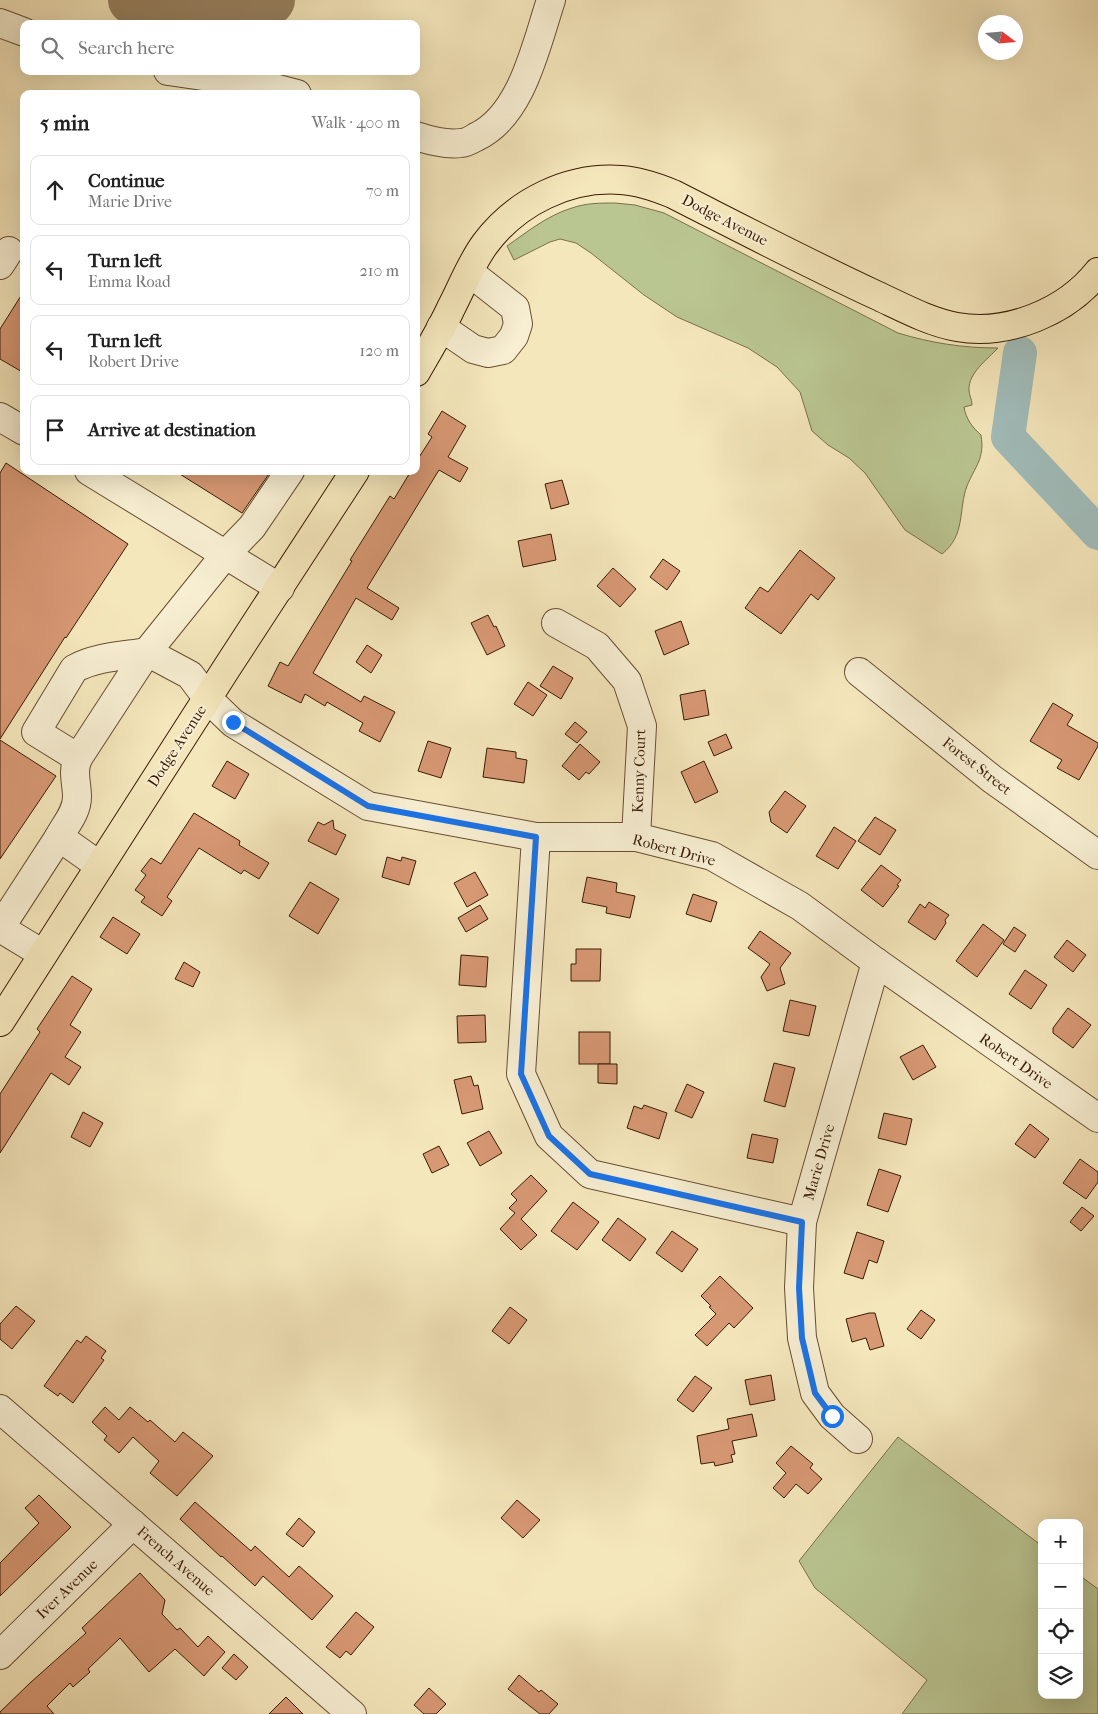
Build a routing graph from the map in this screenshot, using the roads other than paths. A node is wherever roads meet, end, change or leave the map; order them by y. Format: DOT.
graph roads {
  1 [pos="551,0"];
  2 [pos="0,23"];
  3 [pos="20,30"];
  4 [pos="196,75"];
  5 [pos="282,90"];
  6 [pos="420,137"];
  7 [pos="469,272"];
  8 [pos="1098,272"];
  9 [pos="441,327"];
  10 [pos="420,365"];
  11 [pos="0,416"];
  12 [pos="20,428"];
  13 [pos="95,475"];
  14 [pos="287,475"];
  15 [pos="346,475"];
  16 [pos="225,555"];
  17 [pos="280,588"];
  18 [pos="556,623"];
  19 [pos="147,652"];
  20 [pos="859,672"];
  21 [pos="208,699"];
  22 [pos="78,758"];
  23 [pos="59,837"];
  24 [pos="536,837"];
  25 [pos="636,837"];
  26 [pos="1098,855"];
  27 [pos="100,866"];
  28 [pos="0,928"];
  29 [pos="43,954"];
  30 [pos="876,962"];
  31 [pos="0,1022"];
  32 [pos="1098,1118"];
  33 [pos="802,1222"];
  34 [pos="0,1409"];
  35 [pos="858,1439"];
  36 [pos="133,1524"];
  37 [pos="0,1655"];
  38 [pos="351,1714"];
  1 -- 6 [label="street"];
  2 -- 3 [label="street"];
  4 -- 5 [label="street"];
  7 -- 8 [label="main road, Dodge Avenue"];
  7 -- 9 [label="main road, Dodge Avenue"];
  7 -- 9 [label="street"];
  9 -- 10 [label="main road, Dodge Avenue"];
  11 -- 12 [label="street"];
  13 -- 16 [label="street"];
  14 -- 16 [label="street"];
  15 -- 17 [label="main road, Dodge Avenue"];
  16 -- 17 [label="street"];
  16 -- 19 [label="street"];
  17 -- 21 [label="main road, Dodge Avenue"];
  18 -- 25 [label="street, Kenny Court"];
  19 -- 21 [label="street, Robert Drive"];
  19 -- 22 [label="street"];
  19 -- 22 [label="street"];
  20 -- 26 [label="street, Forest Street"];
  21 -- 24 [label="street, Robert Drive"];
  21 -- 27 [label="main road, Dodge Avenue"];
  22 -- 23 [label="street"];
  23 -- 27 [label="street"];
  23 -- 28 [label="street"];
  24 -- 25 [label="street, Robert Drive"];
  24 -- 33 [label="street"];
  25 -- 30 [label="street, Robert Drive"];
  27 -- 29 [label="main road, Dodge Avenue"];
  28 -- 29 [label="street"];
  29 -- 31 [label="main road, Dodge Avenue"];
  30 -- 32 [label="street, Robert Drive"];
  30 -- 33 [label="street, Marie Drive"];
  33 -- 35 [label="street, Marie Drive"];
  34 -- 36 [label="street, French Avenue"];
  36 -- 37 [label="street, Iver Avenue"];
  36 -- 38 [label="street, French Avenue"];
}
